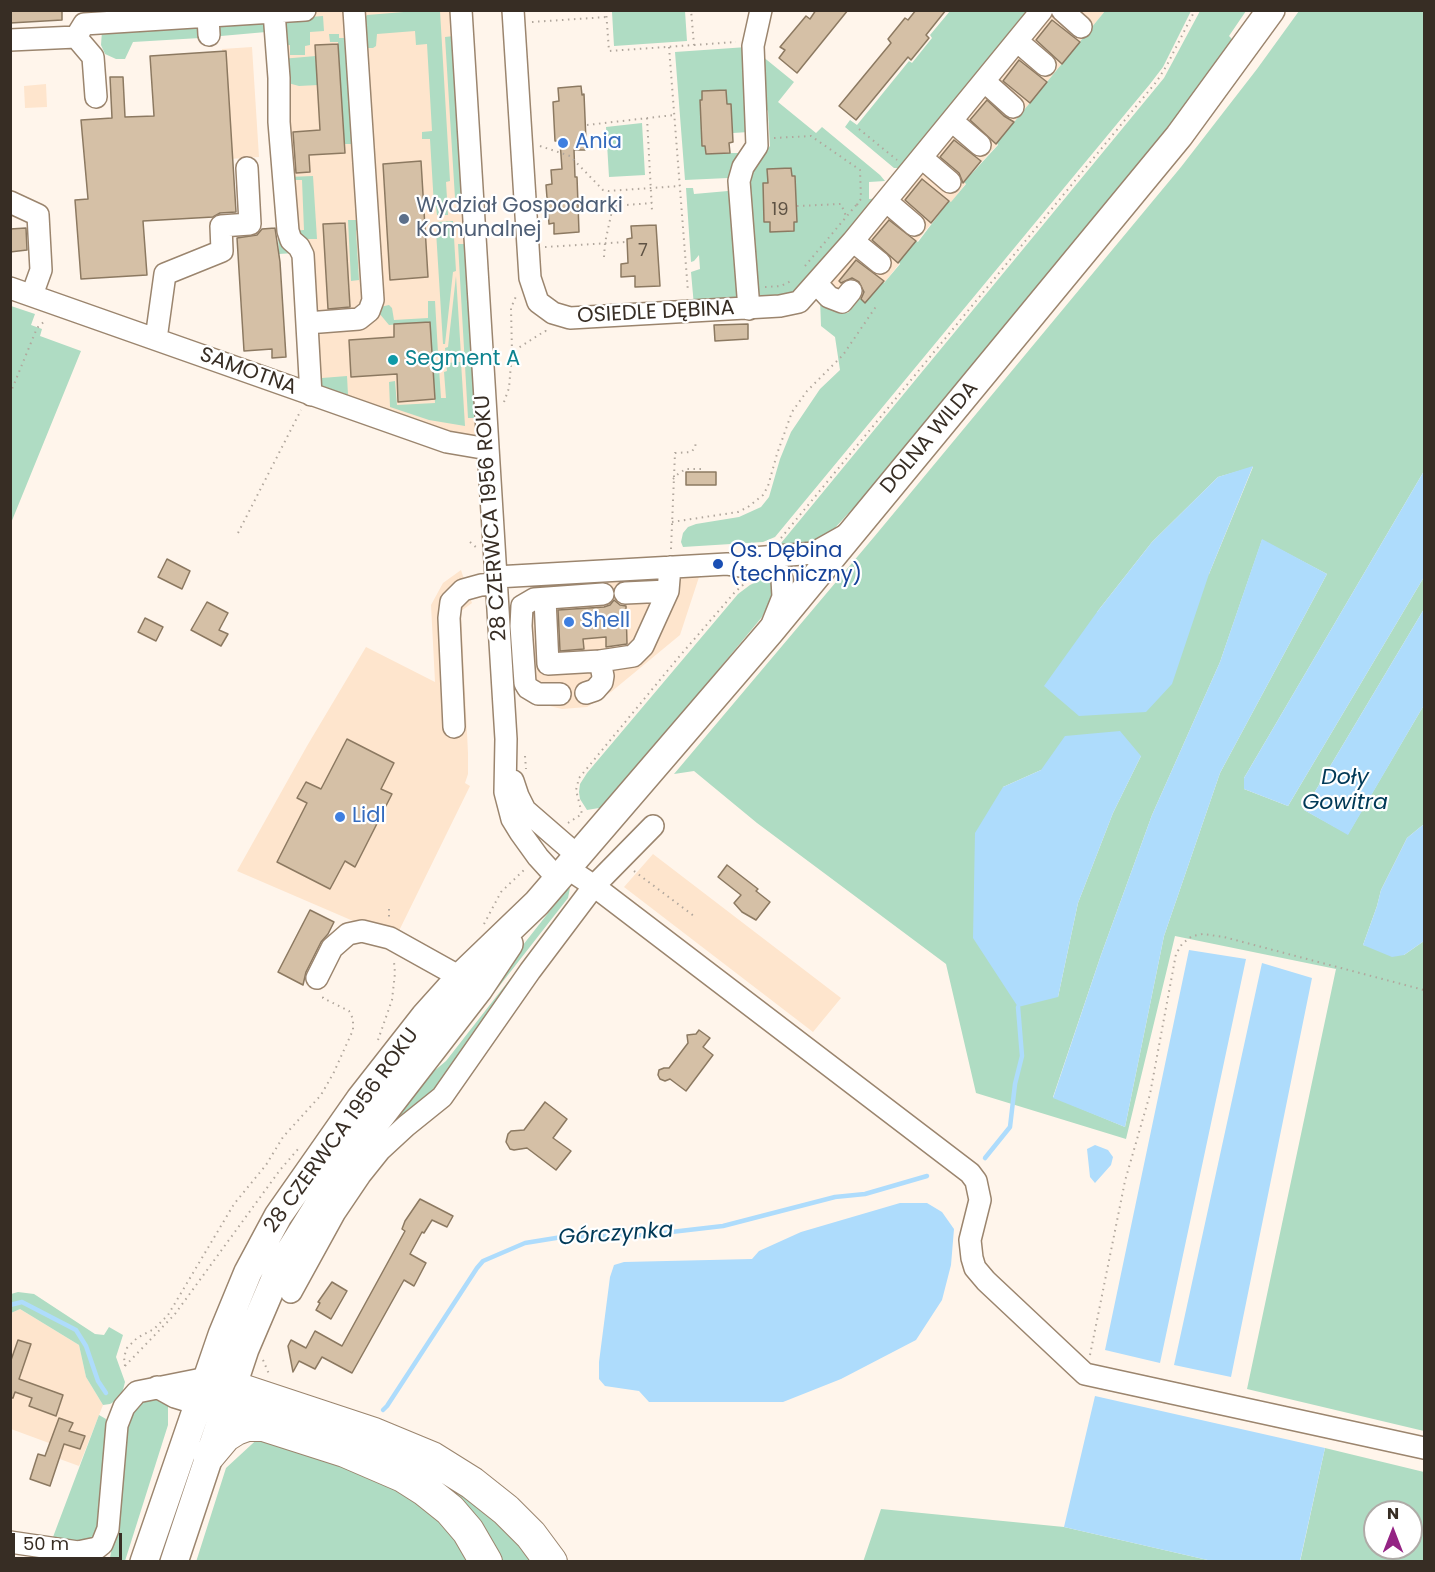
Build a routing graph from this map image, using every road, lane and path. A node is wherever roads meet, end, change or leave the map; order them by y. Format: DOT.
graph roads {
  1 [pos="305,10"];
  2 [pos="354,10"];
  3 [pos="461,10"];
  4 [pos="606,10"];
  5 [pos="691,10"];
  6 [pos="761,10"];
  7 [pos="1042,10"];
  8 [pos="1062,10"];
  9 [pos="1195,10"];
  10 [pos="1271,10"];
  11 [pos="274,12"];
  12 [pos="513,17"];
  13 [pos="607,17"];
  14 [pos="83,24"];
  15 [pos="1081,27"];
  16 [pos="10,40"];
  17 [pos="754,41"];
  18 [pos="1017,41"];
  19 [pos="693,45"];
  20 [pos="669,47"];
  21 [pos="1045,65"];
  22 [pos="984,81"];
  23 [pos="96,97"];
  24 [pos="1013,106"];
  25 [pos="674,115"];
  26 [pos="647,118"];
  27 [pos="952,121"];
  28 [pos="587,125"];
  29 [pos="859,129"];
  30 [pos="521,139"];
  31 [pos="980,145"];
  32 [pos="757,146"];
  33 [pos="916,164"];
  34 [pos="247,168"];
  35 [pos="950,182"];
  36 [pos="680,186"];
  37 [pos="651,188"];
  38 [pos="10,202"];
  39 [pos="652,203"];
  40 [pos="797,206"];
  41 [pos="872,207"];
  42 [pos="652,211"];
  43 [pos="846,216"];
  44 [pos="914,225"];
  45 [pos="625,242"];
  46 [pos="853,242"];
  47 [pos="605,243"];
  48 [pos="528,247"];
  49 [pos="604,257"];
  50 [pos="880,263"];
  51 [pos="805,276"];
  52 [pos="10,288"];
  53 [pos="851,291"];
  54 [pos="517,294"];
  55 [pos="32,296"];
  56 [pos="748,298"];
  57 [pos="52,303"];
  58 [pos="877,305"];
  59 [pos="689,311"];
  60 [pos="307,323"];
  61 [pos="549,332"];
  62 [pos="156,339"];
  63 [pos="512,352"];
  64 [pos="10,375"];
  65 [pos="17,378"];
  66 [pos="10,394"];
  67 [pos="311,395"];
  68 [pos="503,404"];
  69 [pos="696,441"];
  70 [pos="488,449"];
  71 [pos="702,469"];
  72 [pos="673,479"];
  73 [pos="672,522"];
  74 [pos="852,532"];
  75 [pos="238,533"];
  76 [pos="776,544"];
  77 [pos="728,564"];
  78 [pos="670,567"];
  79 [pos="572,572"];
  80 [pos="750,579"];
  81 [pos="496,580"];
  82 [pos="668,591"];
  83 [pos="625,593"];
  84 [pos="603,594"];
  85 [pos="574,597"];
  86 [pos="539,599"];
  87 [pos="770,632"];
  88 [pos="600,661"];
  89 [pos="586,693"];
  90 [pos="560,694"];
  91 [pos="454,727"];
  92 [pos="506,739"];
  93 [pos="653,826"];
  94 [pos="555,836"];
  95 [pos="620,860"];
  96 [pos="568,868"];
  97 [pos="594,886"];
  98 [pos="533,907"];
  99 [pos="389,909"];
  100 [pos="694,916"];
  101 [pos="390,938"];
  102 [pos="460,977"];
  103 [pos="317,978"];
  104 [pos="1425,990"];
  105 [pos="378,1040"];
  106 [pos="300,1146"];
  107 [pos="291,1292"];
  108 [pos="1085,1374"];
  109 [pos="211,1413"];
  110 [pos="262,1425"];
  111 [pos="1425,1448"];
  112 [pos="10,1542"];
  113 [pos="96,1555"];
  114 [pos="144,1562"];
  115 [pos="174,1562"];
  116 [pos="486,1562"];
  117 [pos="551,1562"];
  1 -- 11 [label="street"];
  2 -- 60 [label="street"];
  3 -- 70 [label="street, 28 CZERWCA 1956 ROKU"];
  4 -- 13 [label="path"];
  5 -- 19 [label="path"];
  6 -- 17 [label="street"];
  7 -- 18 [label="street, OSIEDLE DĘBINA"];
  8 -- 15 [label="street"];
  9 -- 76 [label="path"];
  10 -- 74 [label="main road, DOLNA WILDA"];
  11 -- 14 [label="street"];
  11 -- 60 [label="street"];
  12 -- 13 [label="path"];
  12 -- 30 [label="street, OSIEDLE DĘBINA"];
  13 -- 20 [label="path"];
  14 -- 16 [label="street"];
  14 -- 23 [label="street"];
  17 -- 19 [label="path"];
  17 -- 32 [label="street"];
  18 -- 21 [label="street"];
  18 -- 22 [label="street, OSIEDLE DĘBINA"];
  19 -- 20 [label="path"];
  20 -- 25 [label="path"];
  22 -- 24 [label="street"];
  22 -- 27 [label="street, OSIEDLE DĘBINA"];
  25 -- 26 [label="path"];
  25 -- 36 [label="path"];
  26 -- 28 [label="path"];
  26 -- 37 [label="path"];
  27 -- 31 [label="street"];
  27 -- 33 [label="street, OSIEDLE DĘBINA"];
  29 -- 33 [label="path"];
  30 -- 37 [label="path"];
  30 -- 48 [label="street, OSIEDLE DĘBINA"];
  32 -- 41 [label="path"];
  32 -- 56 [label="street, OSIEDLE DĘBINA"];
  33 -- 35 [label="street"];
  33 -- 41 [label="street, OSIEDLE DĘBINA"];
  34 -- 62 [label="street"];
  36 -- 37 [label="path"];
  36 -- 59 [label="path"];
  37 -- 39 [label="path"];
  38 -- 55 [label="street"];
  39 -- 42 [label="path"];
  39 -- 47 [label="path"];
  40 -- 43 [label="path"];
  41 -- 43 [label="path"];
  41 -- 44 [label="street"];
  41 -- 46 [label="street, OSIEDLE DĘBINA"];
  43 -- 51 [label="path"];
  45 -- 47 [label="path"];
  46 -- 50 [label="street"];
  46 -- 51 [label="street, OSIEDLE DĘBINA"];
  47 -- 48 [label="path"];
  47 -- 49 [label="path"];
  48 -- 59 [label="street, OSIEDLE DĘBINA"];
  51 -- 53 [label="street"];
  51 -- 56 [label="path"];
  51 -- 56 [label="street, OSIEDLE DĘBINA"];
  52 -- 55 [label="street, SAMOTNA"];
  54 -- 63 [label="path"];
  55 -- 57 [label="street, SAMOTNA"];
  56 -- 59 [label="street, OSIEDLE DĘBINA"];
  57 -- 62 [label="street, SAMOTNA"];
  57 -- 65 [label="path"];
  58 -- 73 [label="path"];
  60 -- 67 [label="street"];
  61 -- 63 [label="path"];
  62 -- 67 [label="street, SAMOTNA"];
  63 -- 68 [label="path"];
  64 -- 65 [label="path"];
  65 -- 66 [label="path"];
  67 -- 70 [label="street, SAMOTNA"];
  67 -- 75 [label="path"];
  69 -- 72 [label="path"];
  70 -- 81 [label="street, 28 CZERWCA 1956 ROKU"];
  71 -- 72 [label="path"];
  72 -- 73 [label="path"];
  73 -- 78 [label="path"];
  74 -- 77 [label="street"];
  74 -- 87 [label="main road, DOLNA WILDA"];
  77 -- 78 [label="street"];
  77 -- 87 [label="street"];
  78 -- 79 [label="street"];
  78 -- 82 [label="street"];
  79 -- 81 [label="street"];
  79 -- 85 [label="street"];
  80 -- 94 [label="path"];
  81 -- 91 [label="street"];
  81 -- 92 [label="street, 28 CZERWCA 1956 ROKU"];
  82 -- 83 [label="street"];
  82 -- 88 [label="street"];
  84 -- 85 [label="street"];
  85 -- 86 [label="street"];
  86 -- 88 [label="street"];
  86 -- 90 [label="street"];
  87 -- 96 [label="main road, DOLNA WILDA"];
  88 -- 89 [label="street"];
  92 -- 94 [label="street, 28 CZERWCA 1956 ROKU"];
  92 -- 96 [label="street, 28 CZERWCA 1956 ROKU"];
  93 -- 95 [label="street"];
  94 -- 96 [label="street, 28 CZERWCA 1956 ROKU"];
  95 -- 97 [label="street"];
  95 -- 100 [label="path"];
  96 -- 97 [label="street"];
  96 -- 98 [label="main road, 28 CZERWCA 1956 ROKU"];
  97 -- 107 [label="street"];
  97 -- 108 [label="street"];
  98 -- 102 [label="main road, 28 CZERWCA 1956 ROKU"];
  98 -- 109 [label="main road, 28 CZERWCA 1956 ROKU"];
  99 -- 101 [label="path"];
  101 -- 102 [label="street"];
  101 -- 103 [label="street"];
  101 -- 105 [label="path"];
  102 -- 109 [label="main road, 28 CZERWCA 1956 ROKU"];
  103 -- 106 [label="path"];
  104 -- 108 [label="path"];
  108 -- 111 [label="street"];
  109 -- 110 [label="highway"];
  109 -- 110 [label="highway"];
  109 -- 113 [label="street"];
  109 -- 114 [label="main road"];
  109 -- 115 [label="main road"];
  109 -- 117 [label="highway"];
  110 -- 116 [label="highway"];
  112 -- 113 [label="street"];
}
